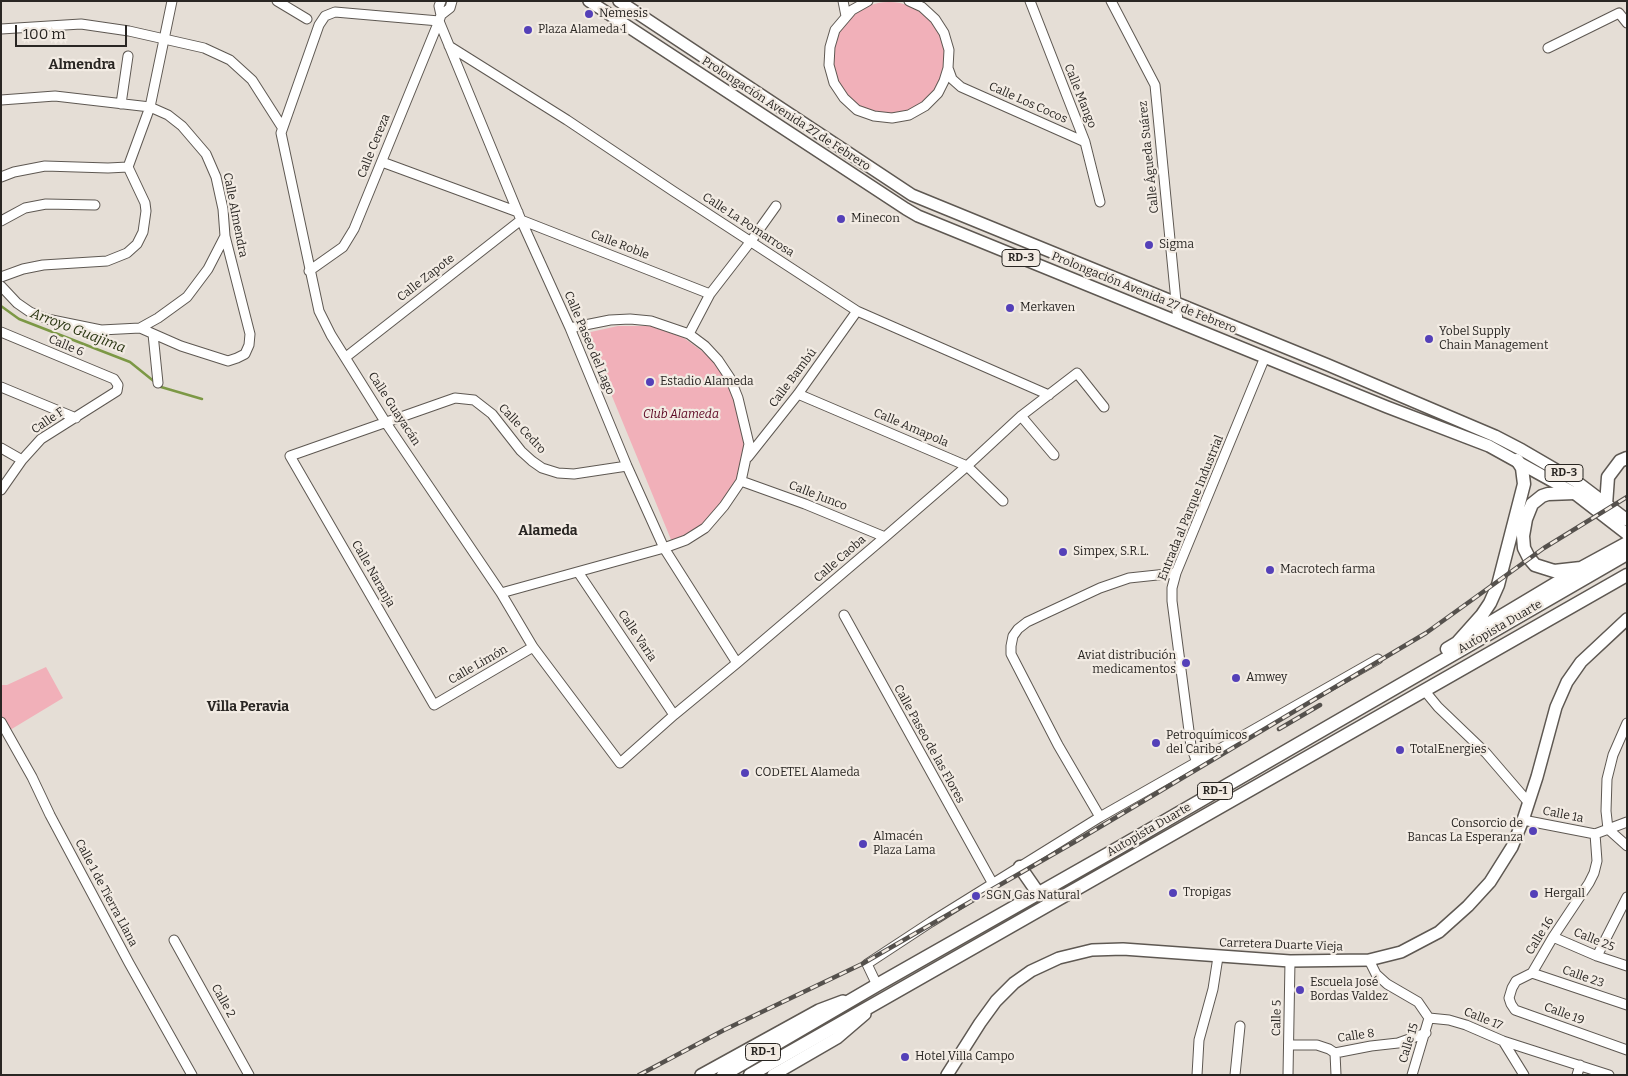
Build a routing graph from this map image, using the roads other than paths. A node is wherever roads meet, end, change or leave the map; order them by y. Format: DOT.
graph roads {
  1 [pos="172,1"];
  2 [pos="277,1"];
  3 [pos="441,1"];
  4 [pos="452,1"];
  5 [pos="589,1"];
  6 [pos="619,1"];
  7 [pos="844,1"];
  8 [pos="868,1"];
  9 [pos="909,1"];
  10 [pos="1030,1"];
  11 [pos="1111,1"];
  12 [pos="858,6"];
  13 [pos="846,16"];
  14 [pos="440,18"];
  15 [pos="307,19"];
  16 [pos="1627,23"];
  17 [pos="1,29"];
  18 [pos="164,39"];
  19 [pos="449,46"];
  20 [pos="1548,48"];
  21 [pos="128,56"];
  22 [pos="948,68"];
  23 [pos="961,87"];
  24 [pos="938,93"];
  25 [pos="1,100"];
  26 [pos="121,104"];
  27 [pos="150,107"];
  28 [pos="282,127"];
  29 [pos="1085,142"];
  30 [pos="382,162"];
  31 [pos="128,167"];
  32 [pos="1,177"];
  33 [pos="1100,202"];
  34 [pos="95,205"];
  35 [pos="776,206"];
  36 [pos="519,216"];
  37 [pos="1,221"];
  38 [pos="224,236"];
  39 [pos="751,242"];
  40 [pos="309,271"];
  41 [pos="1,277"];
  42 [pos="1,286"];
  43 [pos="710,294"];
  44 [pos="1176,302"];
  45 [pos="857,311"];
  46 [pos="1178,322"];
  47 [pos="140,328"];
  48 [pos="570,328"];
  49 [pos="1,332"];
  50 [pos="153,334"];
  51 [pos="689,334"];
  52 [pos="346,357"];
  53 [pos="1265,357"];
  54 [pos="158,383"];
  55 [pos="118,385"];
  56 [pos="1,387"];
  57 [pos="798,394"];
  58 [pos="1049,394"];
  59 [pos="1409,399"];
  60 [pos="1104,407"];
  61 [pos="1404,413"];
  62 [pos="1021,416"];
  63 [pos="76,418"];
  64 [pos="386,423"];
  65 [pos="1,448"];
  66 [pos="1054,455"];
  67 [pos="290,456"];
  68 [pos="747,458"];
  69 [pos="1627,458"];
  70 [pos="22,460"];
  71 [pos="1517,460"];
  72 [pos="627,466"];
  73 [pos="967,466"];
  74 [pos="741,481"];
  75 [pos="1,490"];
  76 [pos="1575,493"];
  77 [pos="1003,501"];
  78 [pos="1606,505"];
  79 [pos="1621,524"];
  80 [pos="885,536"];
  81 [pos="1627,543"];
  82 [pos="664,548"];
  83 [pos="1627,554"];
  84 [pos="1581,568"];
  85 [pos="578,572"];
  86 [pos="1176,573"];
  87 [pos="1627,575"];
  88 [pos="501,593"];
  89 [pos="844,615"];
  90 [pos="1627,619"];
  91 [pos="1457,642"];
  92 [pos="533,647"];
  93 [pos="1378,659"];
  94 [pos="737,663"];
  95 [pos="1411,678"];
  96 [pos="1424,690"];
  97 [pos="434,704"];
  98 [pos="674,714"];
  99 [pos="1,722"];
  100 [pos="1627,723"];
  101 [pos="620,762"];
  102 [pos="1197,763"];
  103 [pos="1529,803"];
  104 [pos="1100,817"];
  105 [pos="1523,820"];
  106 [pos="1627,822"];
  107 [pos="1608,829"];
  108 [pos="1595,834"];
  109 [pos="1627,846"];
  110 [pos="1020,867"];
  111 [pos="993,884"];
  112 [pos="1038,893"];
  113 [pos="1627,896"];
  114 [pos="1553,937"];
  115 [pos="174,940"];
  116 [pos="1597,956"];
  117 [pos="1218,957"];
  118 [pos="1369,960"];
  119 [pos="1290,961"];
  120 [pos="1627,966"];
  121 [pos="1532,973"];
  122 [pos="876,985"];
  123 [pos="1512,988"];
  124 [pos="858,996"];
  125 [pos="879,1002"];
  126 [pos="1627,1005"];
  127 [pos="1429,1018"];
  128 [pos="1240,1026"];
  129 [pos="1426,1033"];
  130 [pos="1503,1041"];
  131 [pos="1289,1045"];
  132 [pos="1627,1050"];
  133 [pos="1335,1053"];
  134 [pos="1580,1065"];
  135 [pos="192,1075"];
  136 [pos="250,1075"];
  137 [pos="701,1075"];
  138 [pos="723,1075"];
  139 [pos="750,1075"];
  140 [pos="773,1075"];
  141 [pos="947,1075"];
  142 [pos="1197,1075"];
  143 [pos="1235,1075"];
  144 [pos="1288,1075"];
  145 [pos="1336,1075"];
  146 [pos="1412,1075"];
  147 [pos="1524,1075"];
  148 [pos="1578,1075"];
  149 [pos="1609,1075"];
  1 -- 18 [label="street"];
  2 -- 15 [label="street"];
  3 -- 14 [label="street, Calle Cereza"];
  4 -- 14 [label="street, Calle Cereza"];
  5 -- 46 [label="main road, Prolongación Avenida 27 de Febrero / RD-3"];
  6 -- 44 [label="main road, Prolongación Avenida 27 de Febrero / RD-3"];
  7 -- 12 [label="street"];
  7 -- 13 [label="street"];
  8 -- 12 [label="street"];
  9 -- 22 [label="street"];
  10 -- 29 [label="street, Calle Mango"];
  11 -- 44 [label="street, Calle Águeda Suárez"];
  12 -- 13 [label="street"];
  13 -- 24 [label="street"];
  14 -- 19 [label="street, Calle Paseo del Lago"];
  14 -- 28 [label="street, Calle Guayacán"];
  14 -- 30 [label="street, Calle Cereza"];
  16 -- 20 [label="street"];
  17 -- 18 [label="street"];
  18 -- 27 [label="street"];
  18 -- 28 [label="street"];
  19 -- 36 [label="street, Calle Paseo del Lago"];
  19 -- 39 [label="street, Calle La Pomarrosa"];
  21 -- 26 [label="street"];
  22 -- 23 [label="street"];
  22 -- 24 [label="street"];
  23 -- 24 [label="street"];
  23 -- 29 [label="street, Calle Los Cocos"];
  25 -- 26 [label="street, Calle Almendra"];
  26 -- 27 [label="street, Calle Almendra"];
  27 -- 31 [label="street"];
  27 -- 38 [label="street, Calle Almendra"];
  28 -- 40 [label="street, Calle Guayacán"];
  29 -- 33 [label="street, Calle Mango"];
  30 -- 36 [label="street, Calle Roble"];
  30 -- 40 [label="street, Calle Cereza"];
  31 -- 32 [label="street"];
  31 -- 41 [label="street"];
  34 -- 37 [label="street"];
  35 -- 39 [label="street"];
  36 -- 43 [label="street, Calle Roble"];
  36 -- 48 [label="street, Calle Paseo del Lago"];
  36 -- 52 [label="street, Calle Zapote"];
  38 -- 47 [label="street"];
  38 -- 50 [label="street, Calle Almendra"];
  39 -- 43 [label="street"];
  39 -- 45 [label="street, Calle La Pomarrosa"];
  40 -- 52 [label="street, Calle Guayacán"];
  42 -- 47 [label="street"];
  43 -- 51 [label="street"];
  44 -- 46 [label="street, Calle Águeda Suárez"];
  44 -- 59 [label="main road, Prolongación Avenida 27 de Febrero / RD-3"];
  45 -- 57 [label="street, Calle Bambú"];
  45 -- 58 [label="street, Calle La Pomarrosa"];
  46 -- 53 [label="main road, Prolongación Avenida 27 de Febrero / RD-3"];
  47 -- 50 [label="street"];
  48 -- 51 [label="street"];
  48 -- 72 [label="street, Calle Paseo del Lago"];
  49 -- 55 [label="street, Calle 6"];
  50 -- 54 [label="street"];
  51 -- 68 [label="street"];
  52 -- 64 [label="street, Calle Guayacán"];
  53 -- 61 [label="main road, Prolongación Avenida 27 de Febrero / RD-3"];
  53 -- 86 [label="street, Entrada al Parque Industrial"];
  55 -- 63 [label="street, Calle F"];
  56 -- 63 [label="street"];
  57 -- 68 [label="street, Calle Bambú"];
  57 -- 73 [label="street, Calle Amapola"];
  58 -- 60 [label="street, Calle Caoba"];
  58 -- 62 [label="street, Calle Caoba"];
  59 -- 61 [label="main road"];
  59 -- 78 [label="main road, Prolongación Avenida 27 de Febrero / RD-3"];
  61 -- 71 [label="main road, Prolongación Avenida 27 de Febrero / RD-3"];
  62 -- 66 [label="street"];
  62 -- 73 [label="street, Calle Caoba"];
  63 -- 70 [label="street, Calle F"];
  64 -- 67 [label="street, Calle Cedro"];
  64 -- 72 [label="street, Calle Cedro"];
  64 -- 88 [label="street, Calle Guayacán"];
  65 -- 70 [label="street"];
  67 -- 97 [label="street, Calle Naranja"];
  68 -- 74 [label="street"];
  69 -- 78 [label="highway"];
  70 -- 75 [label="street, Calle F"];
  71 -- 76 [label="main road, Prolongación Avenida 27 de Febrero / RD-3"];
  71 -- 91 [label="highway"];
  72 -- 82 [label="street, Calle Paseo del Lago"];
  73 -- 77 [label="street, Calle Amapola"];
  73 -- 80 [label="street, Calle Caoba"];
  74 -- 80 [label="street, Calle Junco"];
  74 -- 82 [label="street"];
  76 -- 79 [label="main road, Prolongación Avenida 27 de Febrero / RD-3"];
  76 -- 84 [label="highway"];
  78 -- 79 [label="main road, Prolongación Avenida 27 de Febrero / RD-3"];
  80 -- 94 [label="street, Calle Caoba"];
  81 -- 84 [label="highway"];
  82 -- 85 [label="street"];
  82 -- 94 [label="street, Calle Paseo del Lago"];
  83 -- 95 [label="highway, Autopista Duarte / RD-1"];
  84 -- 91 [label="highway"];
  85 -- 88 [label="street"];
  85 -- 98 [label="street, Calle Varia"];
  86 -- 102 [label="street, Entrada al Parque Industrial"];
  86 -- 104 [label="street"];
  87 -- 96 [label="highway, Autopista Duarte / RD-1"];
  88 -- 92 [label="street, Calle Guayacán"];
  89 -- 111 [label="street, Calle Paseo de las Flores"];
  90 -- 103 [label="main road, Carretera Duarte Vieja"];
  91 -- 95 [label="highway"];
  92 -- 97 [label="street, Calle Limón"];
  92 -- 101 [label="street, Calle Guayacán"];
  93 -- 102 [label="street"];
  94 -- 98 [label="street, Calle Caoba"];
  95 -- 112 [label="highway, Autopista Duarte / RD-1"];
  96 -- 103 [label="street"];
  96 -- 125 [label="highway, Autopista Duarte / RD-1"];
  98 -- 101 [label="street, Calle Caoba"];
  99 -- 135 [label="street, Calle 1 de Tierra Llana"];
  100 -- 107 [label="street"];
  102 -- 104 [label="street"];
  103 -- 105 [label="main road, Carretera Duarte Vieja"];
  104 -- 110 [label="street"];
  105 -- 108 [label="street, Calle 1a"];
  105 -- 118 [label="main road, Carretera Duarte Vieja"];
  106 -- 107 [label="street, Calle 1a"];
  107 -- 108 [label="street, Calle 1a"];
  107 -- 109 [label="street"];
  108 -- 114 [label="street, Calle 16"];
  110 -- 111 [label="street"];
  110 -- 112 [label="highway"];
  111 -- 122 [label="street"];
  112 -- 122 [label="highway, Autopista Duarte / RD-1"];
  113 -- 116 [label="street"];
  114 -- 116 [label="street, Calle 25"];
  114 -- 121 [label="street, Calle 16"];
  115 -- 136 [label="street, Calle 2"];
  116 -- 120 [label="street, Calle 25"];
  117 -- 119 [label="main road, Carretera Duarte Vieja"];
  117 -- 141 [label="main road, Carretera Duarte Vieja"];
  117 -- 142 [label="street"];
  118 -- 119 [label="main road, Carretera Duarte Vieja"];
  118 -- 127 [label="street"];
  119 -- 131 [label="street, Calle 5"];
  121 -- 123 [label="street, Calle 16"];
  121 -- 126 [label="street, Calle 23"];
  122 -- 124 [label="highway, Autopista Duarte / RD-1"];
  123 -- 132 [label="street, Calle 19"];
  124 -- 137 [label="main road"];
  124 -- 138 [label="highway, Autopista Duarte / RD-1"];
  125 -- 139 [label="highway, Autopista Duarte / RD-1"];
  125 -- 140 [label="main road, Autopista Duarte"];
  127 -- 129 [label="street, Calle 15"];
  127 -- 130 [label="street, Calle 17"];
  128 -- 143 [label="street"];
  129 -- 133 [label="street, Calle 8"];
  129 -- 146 [label="street, Calle 15"];
  130 -- 134 [label="street, Calle 17"];
  130 -- 147 [label="street"];
  131 -- 133 [label="street, Calle 8"];
  131 -- 144 [label="street, Calle 5"];
  133 -- 145 [label="street"];
  134 -- 148 [label="street"];
  134 -- 149 [label="street, Calle 17"];
}
